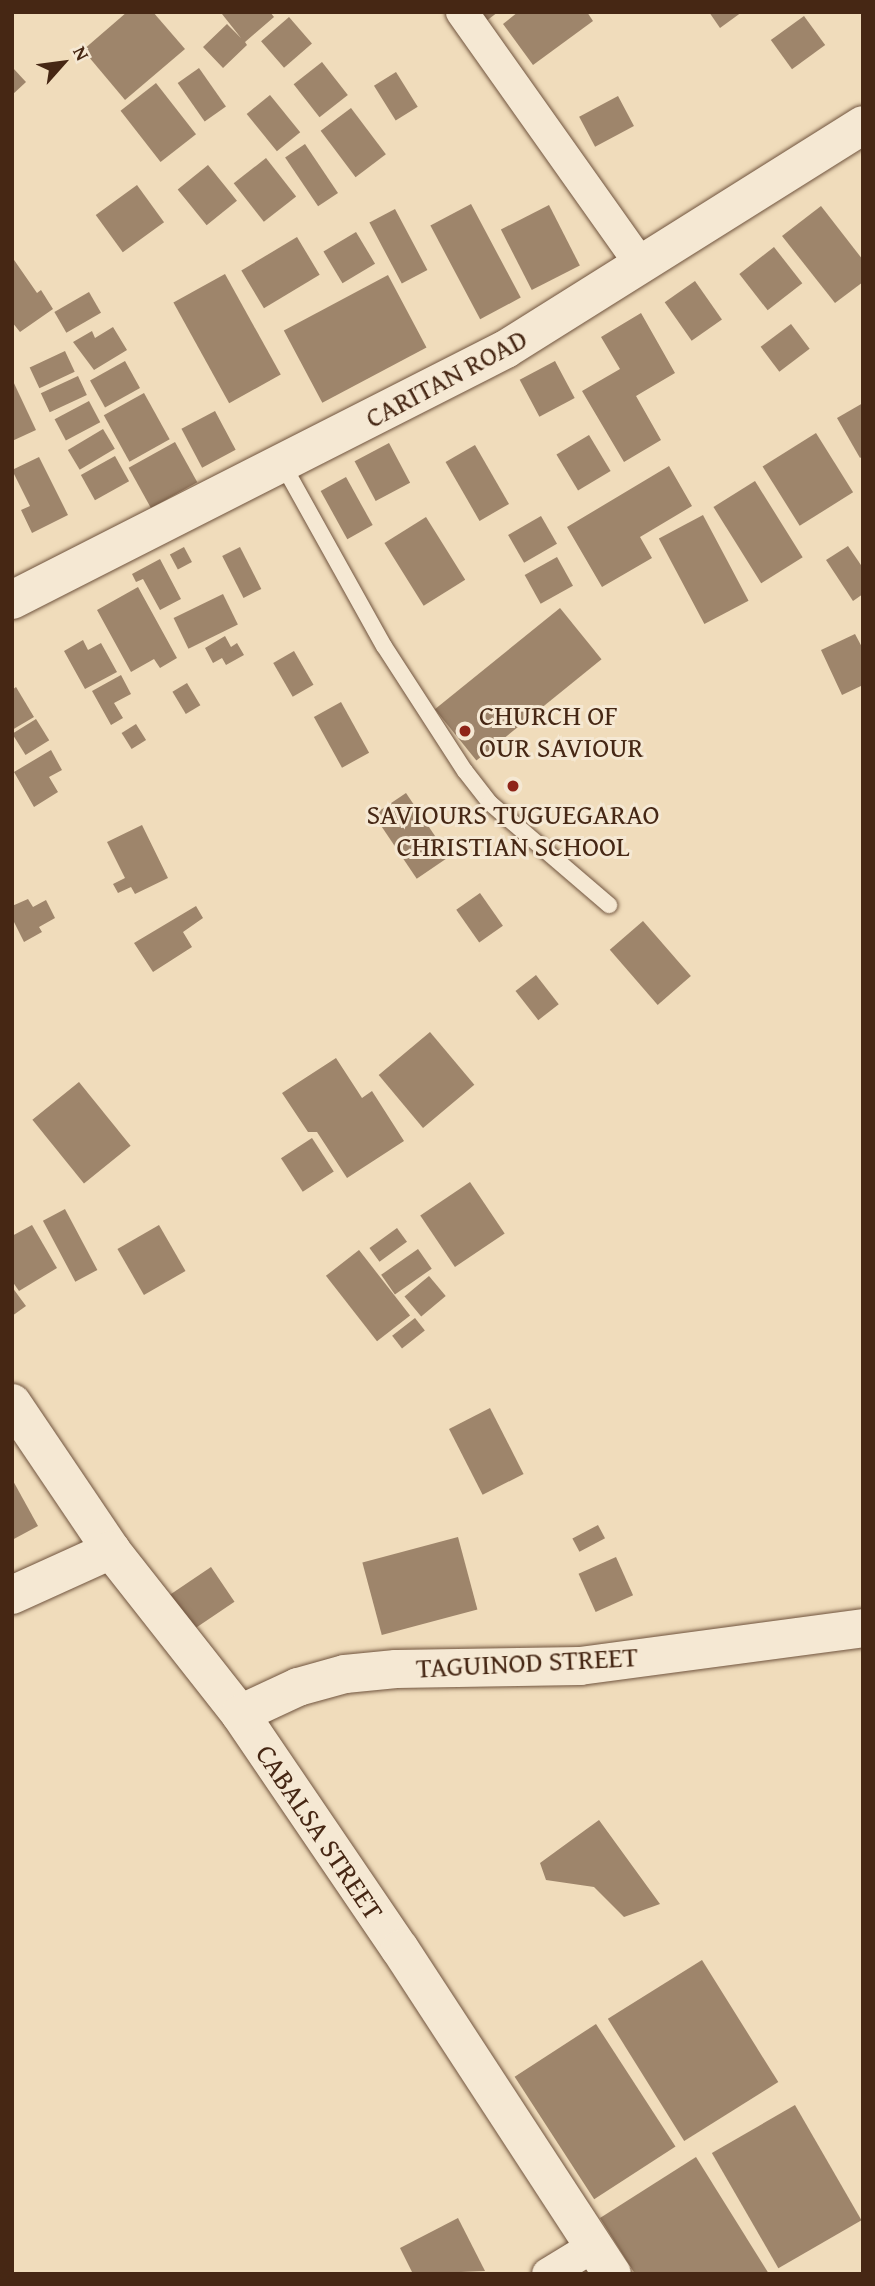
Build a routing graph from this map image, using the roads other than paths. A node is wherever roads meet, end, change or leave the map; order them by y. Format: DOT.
graph roads {
  1 [pos="462,12"];
  2 [pos="863,125"];
  3 [pos="642,266"];
  4 [pos="282,463"];
  5 [pos="12,600"];
  6 [pos="609,905"];
  7 [pos="12,1403"];
  8 [pos="111,1550"];
  9 [pos="12,1595"];
  10 [pos="863,1628"];
  11 [pos="240,1714"];
  12 [pos="603,2260"];
  13 [pos="548,2274"];
  1 -- 3 [label="street"];
  2 -- 3 [label="street, CARITAN ROAD"];
  3 -- 4 [label="street, CARITAN ROAD"];
  4 -- 5 [label="street, CARITAN ROAD"];
  4 -- 6 [label="lane"];
  7 -- 8 [label="street, CABALSA STREET"];
  8 -- 9 [label="street"];
  8 -- 11 [label="street, CABALSA STREET"];
  10 -- 11 [label="street, TAGUINOD STREET"];
  11 -- 12 [label="street, CABALSA STREET"];
  12 -- 13 [label="street"];
}
